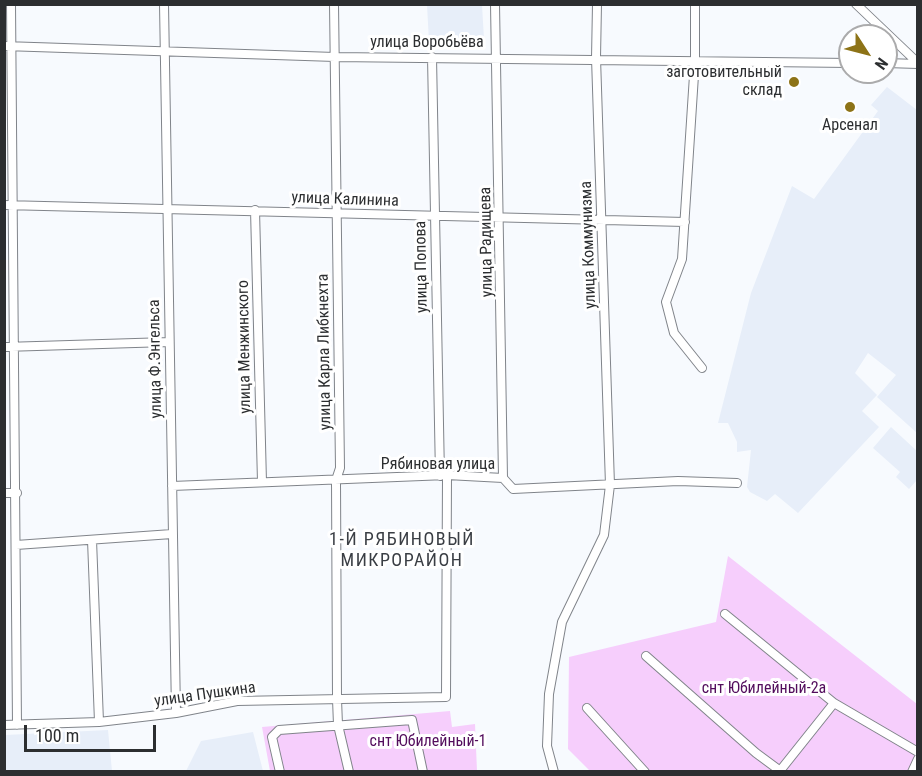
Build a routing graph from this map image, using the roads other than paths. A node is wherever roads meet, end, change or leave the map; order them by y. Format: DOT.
graph roads {
  1 [pos="11,4"];
  2 [pos="164,4"];
  3 [pos="334,4"];
  4 [pos="495,4"];
  5 [pos="597,4"];
  6 [pos="695,4"];
  7 [pos="856,4"];
  8 [pos="8,46"];
  9 [pos="165,52"];
  10 [pos="335,57"];
  11 [pos="432,57"];
  12 [pos="497,57"];
  13 [pos="596,58"];
  14 [pos="695,60"];
  15 [pos="838,63"];
  16 [pos="898,63"];
  17 [pos="918,64"];
  18 [pos="4,205"];
  19 [pos="14,205"];
  20 [pos="168,208"];
  21 [pos="255,210"];
  22 [pos="336,214"];
  23 [pos="434,216"];
  24 [pos="500,217"];
  25 [pos="602,219"];
  26 [pos="685,222"];
  27 [pos="168,342"];
  28 [pos="4,347"];
  29 [pos="15,348"];
  30 [pos="702,368"];
  31 [pos="444,476"];
  32 [pos="503,478"];
  33 [pos="336,480"];
  34 [pos="262,482"];
  35 [pos="737,483"];
  36 [pos="610,485"];
  37 [pos="172,486"];
  38 [pos="17,493"];
  39 [pos="4,494"];
  40 [pos="172,534"];
  41 [pos="92,540"];
  42 [pos="16,545"];
  43 [pos="725,614"];
  44 [pos="646,656"];
  45 [pos="446,697"];
  46 [pos="337,699"];
  47 [pos="834,703"];
  48 [pos="587,708"];
  49 [pos="176,713"];
  50 [pos="99,722"];
  51 [pos="4,725"];
  52 [pos="17,725"];
  53 [pos="338,725"];
  54 [pos="918,752"];
  55 [pos="918,759"];
  56 [pos="280,771"];
  57 [pos="349,771"];
  58 [pos="423,771"];
  59 [pos="554,771"];
  60 [pos="645,771"];
  61 [pos="779,771"];
  62 [pos="912,771"];
  1 -- 8 [label="street"];
  2 -- 9 [label="street, улица Ф.Энгельса"];
  3 -- 10 [label="street, улица Карла Либкнехта"];
  4 -- 12 [label="street, улица Радищева"];
  5 -- 13 [label="street, улица Коммунизма"];
  6 -- 14 [label="street"];
  7 -- 17 [label="street"];
  8 -- 9 [label="street, улица Воробьёва"];
  8 -- 19 [label="street"];
  9 -- 10 [label="street, улица Воробьёва"];
  9 -- 20 [label="street, улица Ф.Энгельса"];
  10 -- 11 [label="street, улица Воробьёва"];
  10 -- 22 [label="street, улица Карла Либкнехта"];
  11 -- 12 [label="street, улица Воробьёва"];
  11 -- 23 [label="street, улица Попова"];
  12 -- 13 [label="street, улица Воробьёва"];
  12 -- 24 [label="street, улица Радищева"];
  13 -- 14 [label="street, улица Воробьёва"];
  13 -- 25 [label="street, улица Коммунизма"];
  14 -- 15 [label="street, улица Воробьёва"];
  14 -- 26 [label="street"];
  16 -- 17 [label="street"];
  18 -- 19 [label="street, улица Калинина"];
  19 -- 20 [label="street, улица Калинина"];
  19 -- 29 [label="street"];
  20 -- 21 [label="street, улица Калинина"];
  20 -- 27 [label="street, улица Ф.Энгельса"];
  21 -- 22 [label="street, улица Калинина"];
  21 -- 34 [label="street, улица Менжинского"];
  22 -- 23 [label="street, улица Калинина"];
  22 -- 33 [label="street, улица Карла Либкнехта"];
  23 -- 24 [label="street, улица Калинина"];
  23 -- 31 [label="street, улица Попова"];
  24 -- 25 [label="street, улица Калинина"];
  24 -- 32 [label="street, улица Радищева"];
  25 -- 26 [label="street, улица Калинина"];
  25 -- 36 [label="street, улица Коммунизма"];
  26 -- 30 [label="street"];
  27 -- 29 [label="street"];
  27 -- 37 [label="street, улица Ф.Энгельса"];
  28 -- 29 [label="street"];
  29 -- 38 [label="street"];
  31 -- 32 [label="street, Рябиновая улица"];
  31 -- 33 [label="street, Рябиновая улица"];
  31 -- 45 [label="street, улица Попова"];
  32 -- 36 [label="street, Рябиновая улица"];
  33 -- 34 [label="street, Рябиновая улица"];
  33 -- 46 [label="street, улица Карла Либкнехта"];
  34 -- 37 [label="street, Рябиновая улица"];
  35 -- 36 [label="street, Рябиновая улица"];
  36 -- 59 [label="street, улица Коммунизма"];
  37 -- 40 [label="street, улица Ф.Энгельса"];
  38 -- 39 [label="street"];
  38 -- 42 [label="street"];
  40 -- 41 [label="street"];
  40 -- 49 [label="street, улица Ф.Энгельса"];
  41 -- 42 [label="street"];
  41 -- 50 [label="street"];
  42 -- 52 [label="street"];
  43 -- 47 [label="street"];
  44 -- 61 [label="street"];
  45 -- 46 [label="street, улица Пушкина"];
  46 -- 49 [label="street, улица Пушкина"];
  46 -- 53 [label="street, улица Карла Либкнехта"];
  47 -- 54 [label="street"];
  47 -- 61 [label="street"];
  48 -- 60 [label="street"];
  49 -- 50 [label="street, улица Пушкина"];
  50 -- 52 [label="street, улица Пушкина"];
  51 -- 52 [label="street, улица Пушкина"];
  53 -- 56 [label="street"];
  53 -- 57 [label="street, улица Карла Либкнехта"];
  53 -- 58 [label="street"];
  55 -- 62 [label="street"];
}
